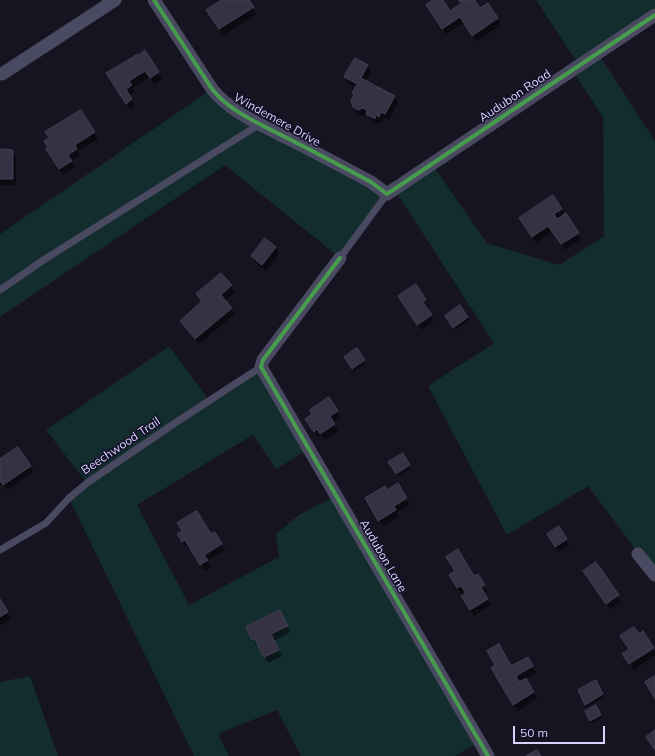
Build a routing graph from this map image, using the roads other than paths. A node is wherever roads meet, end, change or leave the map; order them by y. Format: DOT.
graph roads {
  1 [pos="115,0"];
  2 [pos="154,0"];
  3 [pos="655,16"];
  4 [pos="2,74"];
  5 [pos="260,124"];
  6 [pos="386,194"];
  7 [pos="340,258"];
  8 [pos="0,290"];
  9 [pos="261,367"];
  10 [pos="0,550"];
  11 [pos="638,554"];
  12 [pos="655,575"];
  13 [pos="488,756"];
  1 -- 4 [label="street"];
  2 -- 5 [label="street, Windemere Drive"];
  3 -- 6 [label="street, Audubon Road"];
  5 -- 6 [label="street, Windemere Drive"];
  5 -- 8 [label="lane"];
  6 -- 7 [label="lane, Audubon Road"];
  7 -- 9 [label="street, Audubon Road"];
  9 -- 10 [label="lane, Beechwood Trail"];
  9 -- 13 [label="street, Audubon Lane"];
  11 -- 12 [label="street"];
}
